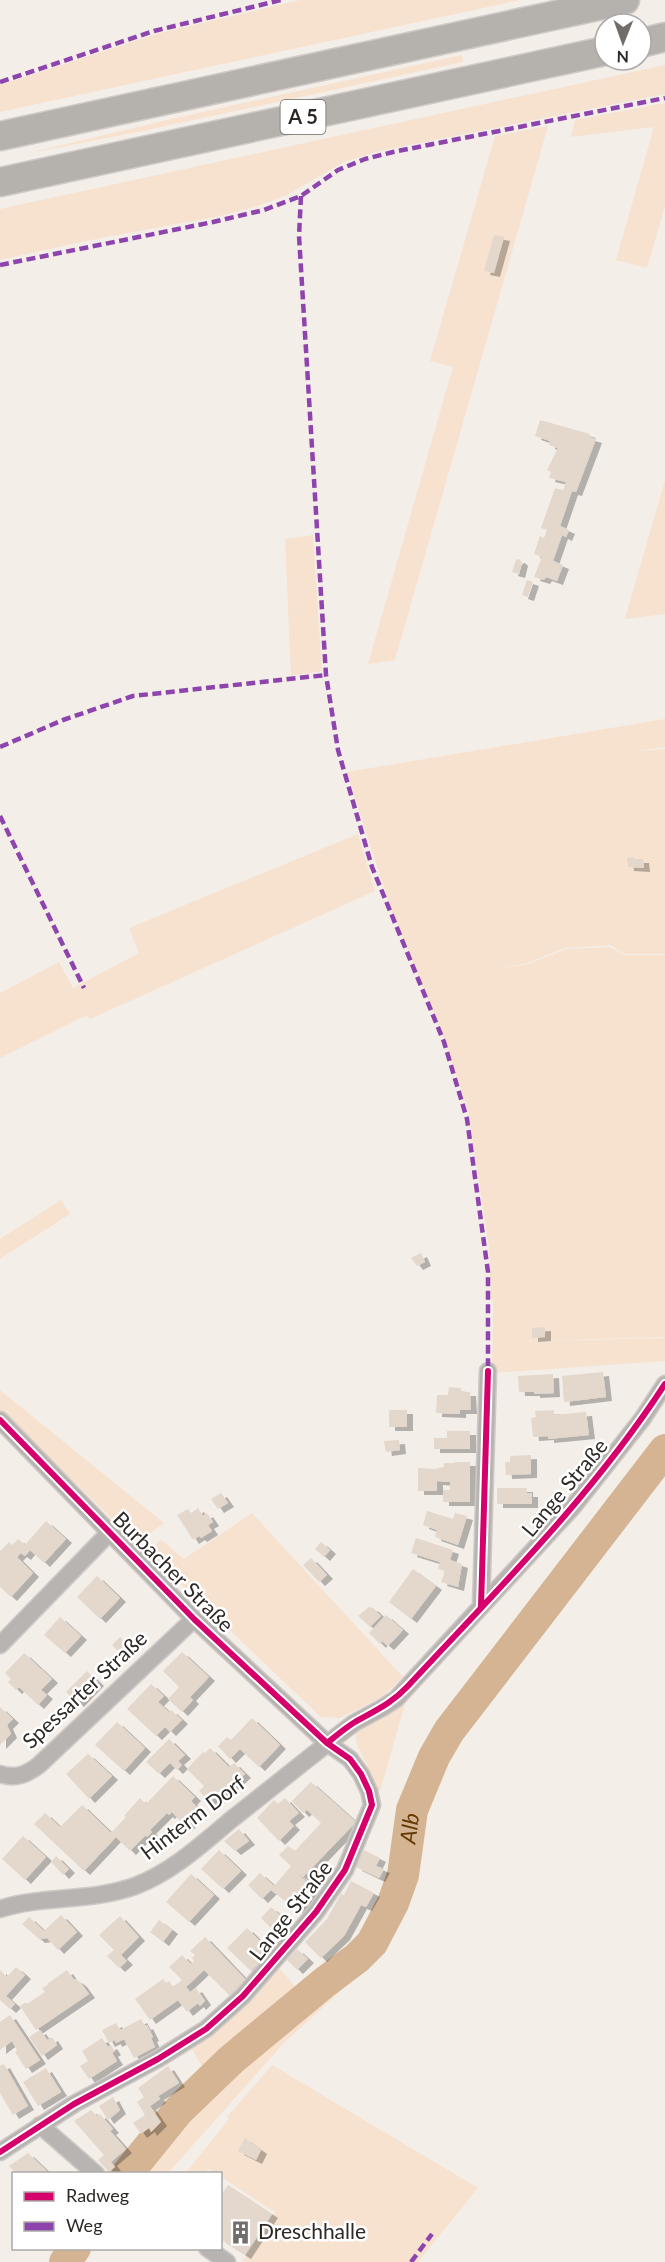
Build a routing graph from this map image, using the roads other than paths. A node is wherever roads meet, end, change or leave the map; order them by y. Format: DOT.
graph roads {
  1 [pos="625,0"];
  2 [pos="593,54"];
  3 [pos="0,136"];
  4 [pos="0,182"];
  5 [pos="488,1371"];
  6 [pos="665,1384"];
  7 [pos="0,1420"];
  8 [pos="110,1532"];
  9 [pos="481,1607"];
  10 [pos="194,1619"];
  11 [pos="0,1645"];
  12 [pos="327,1743"];
  13 [pos="0,1774"];
  14 [pos="0,1909"];
  15 [pos="40,2125"];
  16 [pos="0,2152"];
  17 [pos="94,2172"];
  18 [pos="210,2250"];
  19 [pos="227,2262"];
  1 -- 3 [label="highway, A 5"];
  2 -- 4 [label="highway, A 5"];
  5 -- 9 [label="street"];
  6 -- 9 [label="street, Lange Straße"];
  7 -- 8 [label="street, Burbacher Straße"];
  8 -- 10 [label="street, Burbacher Straße"];
  8 -- 11 [label="street"];
  9 -- 12 [label="street, Lange Straße"];
  10 -- 12 [label="street, Burbacher Straße"];
  10 -- 13 [label="street, Spessarter Straße"];
  12 -- 14 [label="street, Hinterm Dorf"];
  12 -- 15 [label="street, Lange Straße"];
  15 -- 16 [label="street, Lange Straße"];
  15 -- 17 [label="street"];
  18 -- 19 [label="street"];
}
